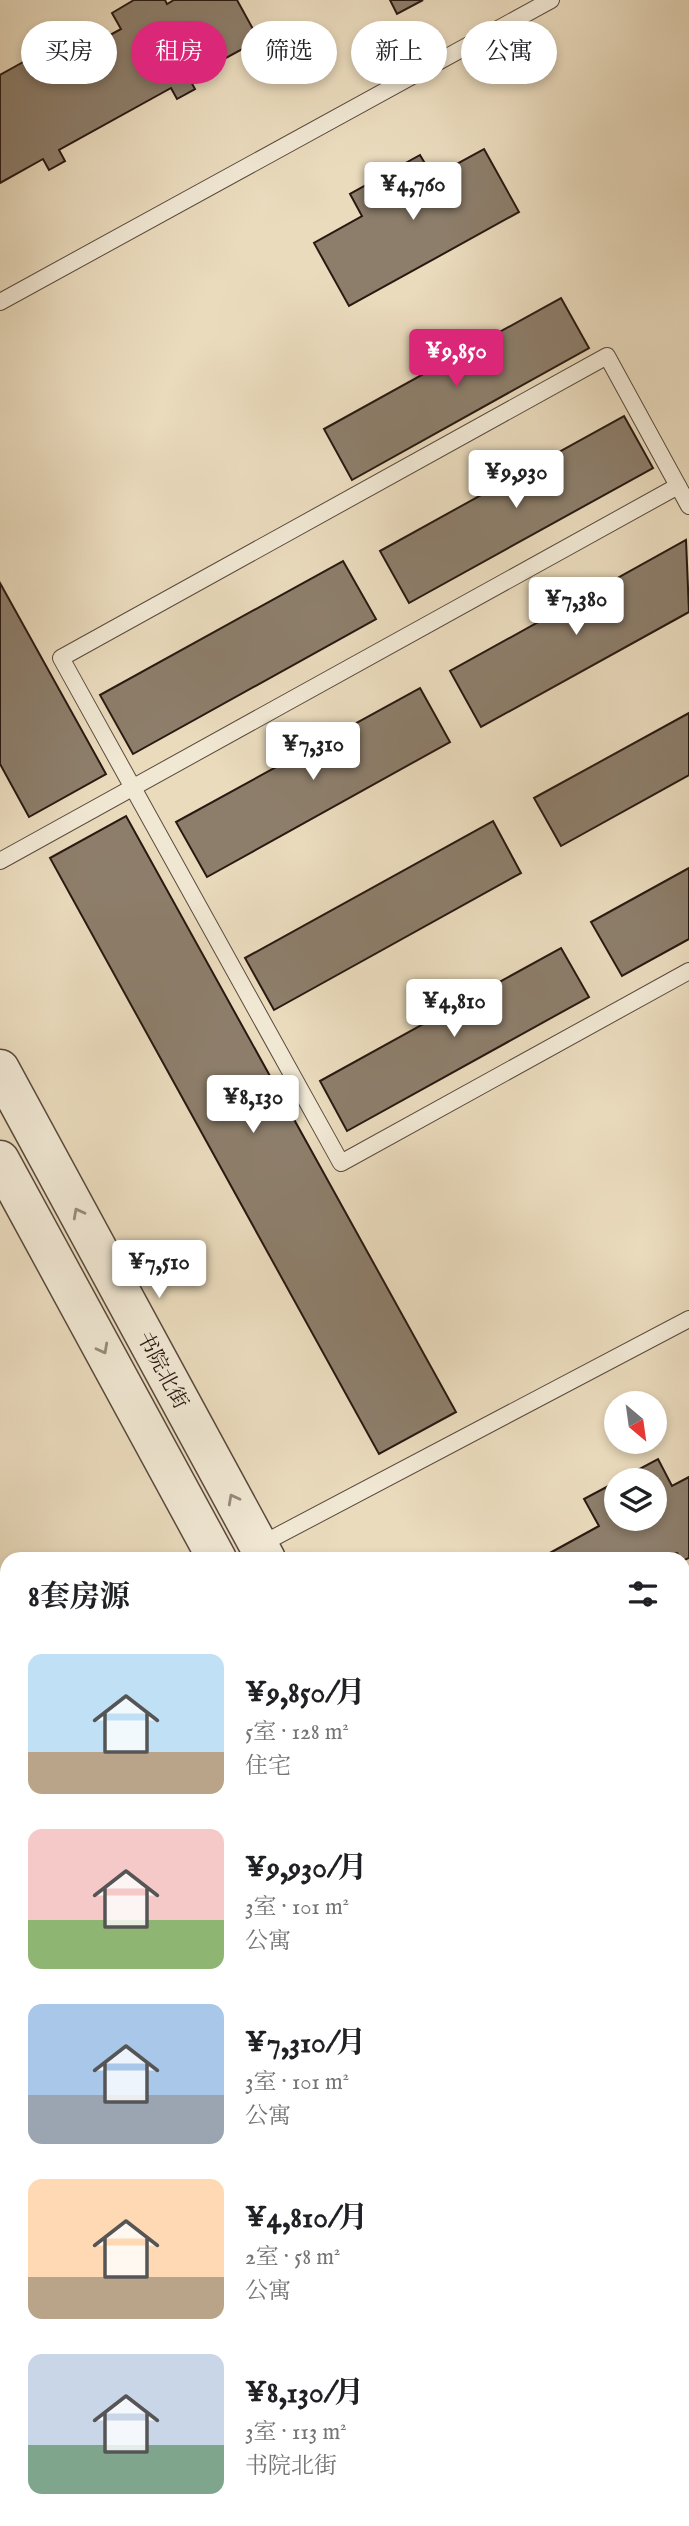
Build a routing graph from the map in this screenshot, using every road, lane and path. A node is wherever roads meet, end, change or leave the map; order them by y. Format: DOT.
graph roads {
  1 [pos="551,0"];
  2 [pos="0,302"];
  3 [pos="678,486"];
  4 [pos="689,506"];
  5 [pos="134,788"];
  6 [pos="0,861"];
  7 [pos="689,971"];
  8 [pos="0,1069"];
  9 [pos="0,1160"];
  10 [pos="689,1319"];
  11 [pos="213,1552"];
  12 [pos="262,1552"];
  1 -- 2 [label="lane"];
  3 -- 4 [label="lane"];
  3 -- 5 [label="lane"];
  3 -- 5 [label="lane"];
  5 -- 6 [label="lane"];
  5 -- 7 [label="lane"];
  12 -- 8 [label="street, 书院北街, one-way"];
  9 -- 11 [label="street, 书院北街, one-way"];
  10 -- 12 [label="lane"];
}
